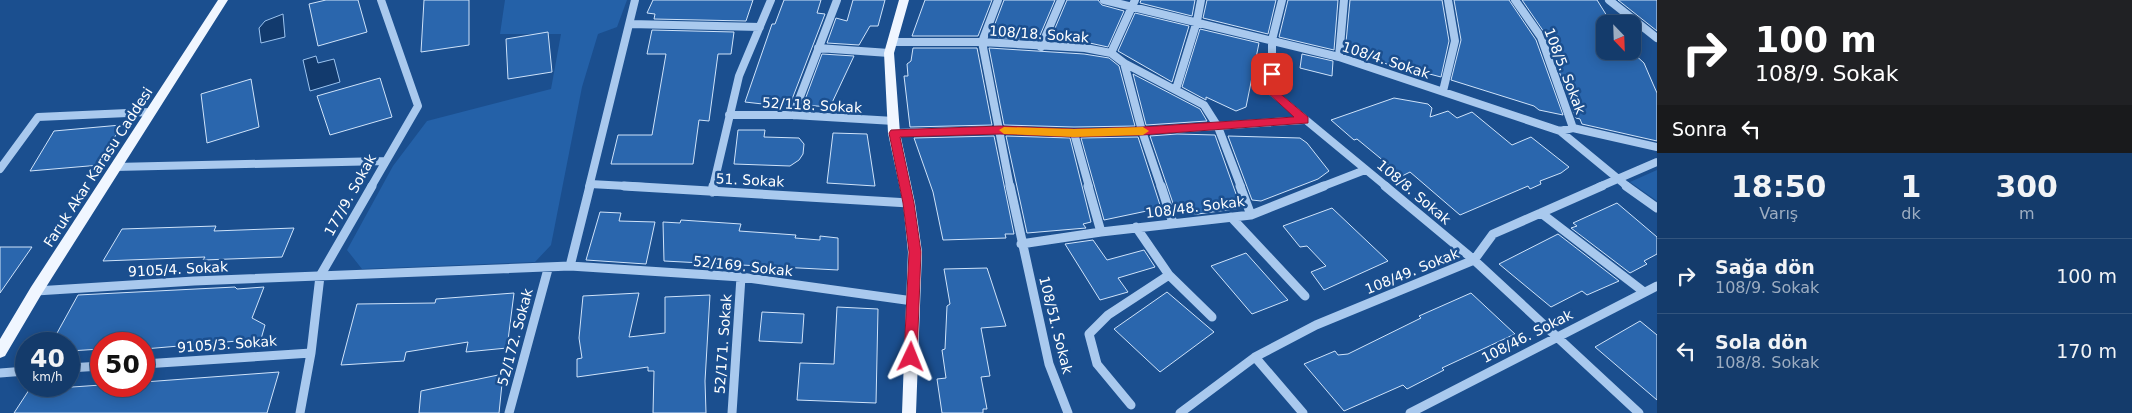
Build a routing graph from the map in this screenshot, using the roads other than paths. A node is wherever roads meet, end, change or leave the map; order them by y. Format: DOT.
graph roads {
  1 [pos="223,0"];
  2 [pos="381,0"];
  3 [pos="635,0"];
  4 [pos="771,0"];
  5 [pos="837,0"];
  6 [pos="904,0"];
  7 [pos="998,0"];
  8 [pos="1061,0"];
  9 [pos="1104,0"];
  10 [pos="1201,0"];
  11 [pos="1282,0"];
  12 [pos="1344,0"];
  13 [pos="1448,0"];
  14 [pos="1515,0"];
  15 [pos="1609,0"];
  16 [pos="1134,3"];
  17 [pos="1197,21"];
  18 [pos="630,24"];
  19 [pos="760,27"];
  20 [pos="1657,38"];
  21 [pos="1272,40"];
  22 [pos="982,42"];
  23 [pos="891,47"];
  24 [pos="1041,47"];
  25 [pos="818,48"];
  26 [pos="1111,54"];
  27 [pos="1339,57"];
  28 [pos="1124,63"];
  29 [pos="1176,89"];
  30 [pos="1443,91"];
  31 [pos="150,112"];
  32 [pos="730,115"];
  33 [pos="792,115"];
  34 [pos="1304,120"];
  35 [pos="894,127"];
  36 [pos="1218,127"];
  37 [pos="1573,128"];
  38 [pos="1000,130"];
  39 [pos="1142,131"];
  40 [pos="1560,131"];
  41 [pos="1074,133"];
  42 [pos="1657,147"];
  43 [pos="385,160"];
  44 [pos="1657,162"];
  45 [pos="115,167"];
  46 [pos="0,169"];
  47 [pos="1365,170"];
  48 [pos="1618,180"];
  49 [pos="590,184"];
  50 [pos="712,192"];
  51 [pos="909,203"];
  52 [pos="1657,208"];
  53 [pos="1541,213"];
  54 [pos="1251,215"];
  55 [pos="1231,217"];
  56 [pos="1172,223"];
  57 [pos="1136,228"];
  58 [pos="1101,232"];
  59 [pos="1021,244"];
  60 [pos="1474,260"];
  61 [pos="570,266"];
  62 [pos="548,269"];
  63 [pos="320,276"];
  64 [pos="1169,276"];
  65 [pos="741,277"];
  66 [pos="1657,286"];
  67 [pos="36,291"];
  68 [pos="1644,292"];
  69 [pos="1305,296"];
  70 [pos="913,300"];
  71 [pos="1212,317"];
  72 [pos="5,335"];
  73 [pos="1555,336"];
  74 [pos="0,352"];
  75 [pos="311,353"];
  76 [pos="1255,357"];
  77 [pos="155,363"];
  78 [pos="15,372"];
  79 [pos="0,373"];
  80 [pos="1131,405"];
  81 [pos="300,413"];
  82 [pos="509,413"];
  83 [pos="732,413"];
  84 [pos="909,413"];
  85 [pos="1068,413"];
  86 [pos="1180,413"];
  87 [pos="1303,413"];
  88 [pos="1410,413"];
  89 [pos="1639,413"];
  1 -- 31 [label="main road, Faruk Akar Karasu Caddesi"];
  2 -- 43 [label="street, 177/9. Sokak"];
  3 -- 18 [label="street"];
  4 -- 19 [label="street"];
  5 -- 25 [label="street"];
  6 -- 23 [label="main road"];
  7 -- 22 [label="street"];
  8 -- 24 [label="street"];
  9 -- 16 [label="street, 108/4. Sokak"];
  10 -- 17 [label="street"];
  11 -- 21 [label="street, 108/8. Sokak"];
  12 -- 27 [label="street"];
  13 -- 30 [label="street"];
  14 -- 37 [label="street, 108/5. Sokak"];
  15 -- 20 [label="street"];
  16 -- 17 [label="street, 108/4. Sokak"];
  16 -- 26 [label="street"];
  17 -- 21 [label="street, 108/4. Sokak"];
  17 -- 29 [label="street"];
  18 -- 19 [label="street"];
  18 -- 49 [label="street"];
  19 -- 32 [label="street"];
  21 -- 27 [label="street, 108/4. Sokak"];
  21 -- 34 [label="street, 108/8. Sokak"];
  22 -- 23 [label="street, 108/18. Sokak"];
  22 -- 24 [label="street, 108/18. Sokak"];
  22 -- 38 [label="street, 108/51. Sokak"];
  23 -- 25 [label="street, 108/18. Sokak"];
  23 -- 35 [label="main road"];
  24 -- 26 [label="street, 108/18. Sokak"];
  25 -- 33 [label="street"];
  26 -- 28 [label="street, 108/18. Sokak"];
  27 -- 30 [label="street, 108/4. Sokak"];
  28 -- 29 [label="street, 108/18. Sokak"];
  28 -- 39 [label="street"];
  29 -- 36 [label="street, 108/18. Sokak"];
  30 -- 40 [label="street, 108/4. Sokak"];
  31 -- 45 [label="main road, Faruk Akar Karasu Caddesi"];
  31 -- 46 [label="street"];
  32 -- 33 [label="street, 52/118. Sokak"];
  32 -- 50 [label="street"];
  33 -- 35 [label="street, 52/118. Sokak"];
  34 -- 36 [label="street"];
  34 -- 47 [label="street, 108/8. Sokak"];
  35 -- 38 [label="street"];
  35 -- 51 [label="main road"];
  36 -- 39 [label="street"];
  36 -- 54 [label="street, 108/18. Sokak"];
  37 -- 40 [label="street"];
  37 -- 42 [label="street"];
  38 -- 41 [label="street"];
  38 -- 59 [label="street, 108/51. Sokak"];
  39 -- 41 [label="street"];
  39 -- 56 [label="street"];
  40 -- 48 [label="street"];
  41 -- 58 [label="street"];
  43 -- 45 [label="street"];
  43 -- 63 [label="street, 177/9. Sokak"];
  44 -- 48 [label="street, 108/49. Sokak"];
  45 -- 67 [label="main road, Faruk Akar Karasu Caddesi"];
  47 -- 54 [label="street, 108/48. Sokak"];
  47 -- 60 [label="street, 108/8. Sokak"];
  48 -- 52 [label="street"];
  48 -- 53 [label="street, 108/49. Sokak"];
  49 -- 50 [label="street, 51. Sokak"];
  49 -- 61 [label="street"];
  50 -- 51 [label="street, 51. Sokak"];
  51 -- 70 [label="main road"];
  53 -- 60 [label="street, 108/49. Sokak"];
  53 -- 68 [label="street"];
  54 -- 55 [label="street, 108/48. Sokak"];
  55 -- 56 [label="street, 108/48. Sokak"];
  55 -- 69 [label="street"];
  56 -- 57 [label="street, 108/48. Sokak"];
  57 -- 58 [label="street, 108/48. Sokak"];
  57 -- 64 [label="street"];
  58 -- 59 [label="street, 108/48. Sokak"];
  59 -- 85 [label="street, 108/51. Sokak"];
  60 -- 73 [label="street, 108/8. Sokak"];
  60 -- 76 [label="street, 108/49. Sokak"];
  61 -- 62 [label="street, 52/169. Sokak"];
  61 -- 65 [label="street, 52/169. Sokak"];
  62 -- 63 [label="street, 52/169. Sokak"];
  62 -- 82 [label="street, 52/172. Sokak"];
  63 -- 67 [label="street, 9105/4. Sokak"];
  63 -- 75 [label="street, 177/9. Sokak"];
  64 -- 71 [label="street"];
  64 -- 80 [label="street"];
  65 -- 70 [label="street, 52/169. Sokak"];
  65 -- 83 [label="street, 52/171. Sokak"];
  66 -- 68 [label="street, 108/46. Sokak"];
  67 -- 72 [label="main road, Faruk Akar Karasu Caddesi"];
  68 -- 73 [label="street, 108/46. Sokak"];
  70 -- 84 [label="main road"];
  72 -- 74 [label="main road, Faruk Akar Karasu Caddesi"];
  73 -- 88 [label="street, 108/46. Sokak"];
  73 -- 89 [label="street, 108/8. Sokak"];
  75 -- 77 [label="street, 9105/3. Sokak"];
  75 -- 81 [label="street, 177/9. Sokak"];
  76 -- 86 [label="street, 108/49. Sokak"];
  76 -- 87 [label="street"];
  78 -- 79 [label="street"];
}
